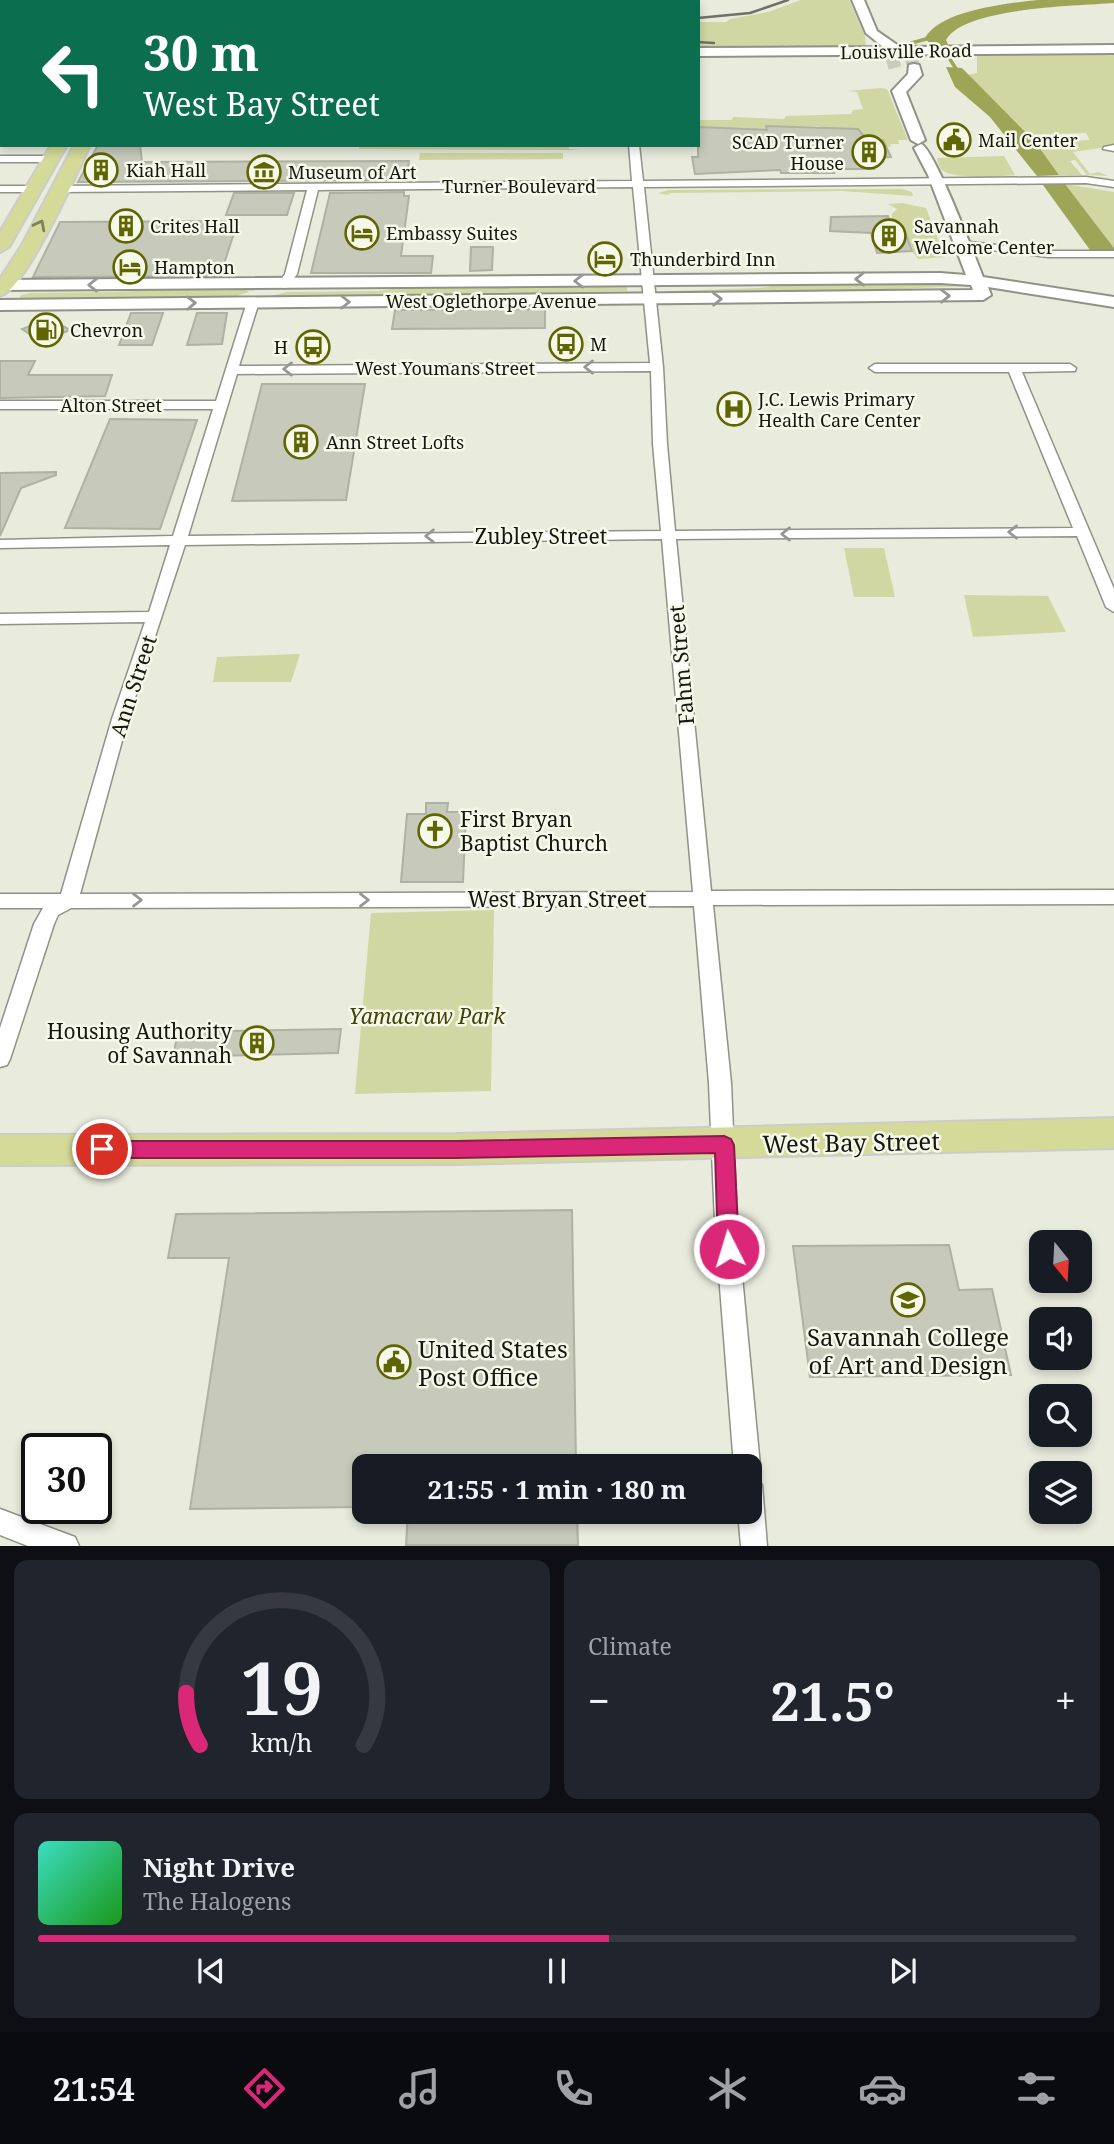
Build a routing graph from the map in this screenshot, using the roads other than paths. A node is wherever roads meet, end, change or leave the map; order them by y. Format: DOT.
graph roads {
  1 [pos="858,0"];
  2 [pos="1114,49"];
  3 [pos="700,52"];
  4 [pos="894,54"];
  5 [pos="81,147"];
  6 [pos="634,147"];
  7 [pos="55,152"];
  8 [pos="0,159"];
  9 [pos="1064,180"];
  10 [pos="938,183"];
  11 [pos="1114,184"];
  12 [pos="638,185"];
  13 [pos="313,187"];
  14 [pos="0,189"];
  15 [pos="34,189"];
  16 [pos="58,189"];
  17 [pos="1114,190"];
  18 [pos="0,247"];
  19 [pos="964,248"];
  20 [pos="1114,254"];
  21 [pos="940,278"];
  22 [pos="647,281"];
  23 [pos="284,284"];
  24 [pos="2,287"];
  25 [pos="980,288"];
  26 [pos="649,300"];
  27 [pos="253,302"];
  28 [pos="0,305"];
  29 [pos="1109,305"];
  30 [pos="657,367"];
  31 [pos="1014,368"];
  32 [pos="1070,368"];
  33 [pos="876,369"];
  34 [pos="233,370"];
  35 [pos="0,405"];
  36 [pos="221,405"];
  37 [pos="1082,532"];
  38 [pos="670,535"];
  39 [pos="179,542"];
  40 [pos="0,544"];
  41 [pos="1114,607"];
  42 [pos="155,617"];
  43 [pos="0,619"];
  44 [pos="1114,897"];
  45 [pos="701,899"];
  46 [pos="0,901"];
  47 [pos="68,901"];
  48 [pos="0,1059"];
  49 [pos="1114,1133"];
  50 [pos="724,1145"];
  51 [pos="0,1150"];
  52 [pos="746,1454"];
  53 [pos="0,1522"];
  54 [pos="752,1524"];
  55 [pos="66,1545"];
  56 [pos="754,1545"];
  1 -- 4 [label="main road"];
  2 -- 4 [label="main road, Louisville Road"];
  3 -- 4 [label="main road, Louisville Road"];
  4 -- 10 [label="main road"];
  5 -- 16 [label="main road"];
  6 -- 12 [label="street, Fahm Street"];
  7 -- 8 [label="street"];
  7 -- 15 [label="main road"];
  9 -- 10 [label="street, Turner Boulevard"];
  9 -- 11 [label="street"];
  9 -- 17 [label="street"];
  10 -- 12 [label="street, Turner Boulevard"];
  10 -- 19 [label="main road"];
  12 -- 13 [label="street, Turner Boulevard"];
  12 -- 22 [label="street, Fahm Street"];
  13 -- 16 [label="street, Turner Boulevard"];
  13 -- 23 [label="street"];
  14 -- 15 [label="street"];
  15 -- 18 [label="main road"];
  24 -- 16 [label="main road, one-way"];
  19 -- 20 [label="street"];
  19 -- 21 [label="main road"];
  19 -- 25 [label="main road"];
  21 -- 22 [label="main road, West Oglethorpe Avenue, one-way"];
  21 -- 25 [label="main road, West Oglethorpe Avenue"];
  22 -- 23 [label="main road, West Oglethorpe Avenue, one-way"];
  22 -- 26 [label="street, Fahm Street"];
  23 -- 24 [label="main road, West Oglethorpe Avenue, one-way"];
  23 -- 27 [label="main road"];
  26 -- 25 [label="main road, West Oglethorpe Avenue, one-way"];
  25 -- 29 [label="main road"];
  27 -- 26 [label="main road, West Oglethorpe Avenue, one-way"];
  26 -- 30 [label="street, Fahm Street"];
  28 -- 27 [label="main road, West Oglethorpe Avenue, one-way"];
  27 -- 34 [label="street, Ann Street"];
  30 -- 34 [label="street, West Youmans Street, one-way"];
  30 -- 38 [label="street, Fahm Street"];
  31 -- 32 [label="street"];
  31 -- 33 [label="street"];
  31 -- 37 [label="street"];
  34 -- 36 [label="street, Ann Street"];
  35 -- 36 [label="street, Alton Street"];
  36 -- 39 [label="street, Ann Street"];
  37 -- 38 [label="street, Zubley Street, one-way"];
  37 -- 41 [label="street"];
  38 -- 39 [label="street, Zubley Street, one-way"];
  38 -- 45 [label="street, Fahm Street"];
  39 -- 40 [label="street, Zubley Street"];
  39 -- 42 [label="street, Ann Street"];
  42 -- 43 [label="street"];
  42 -- 47 [label="street, Ann Street"];
  44 -- 45 [label="street, West Bryan Street"];
  47 -- 45 [label="street, West Bryan Street, one-way"];
  45 -- 50 [label="street, Fahm Street"];
  46 -- 47 [label="street, West Bryan Street"];
  47 -- 48 [label="street"];
  49 -- 50 [label="main road, West Bay Street"];
  50 -- 51 [label="main road, West Bay Street"];
  50 -- 52 [label="street, Fahm Street"];
  53 -- 55 [label="street"];
  54 -- 56 [label="street"];
}
